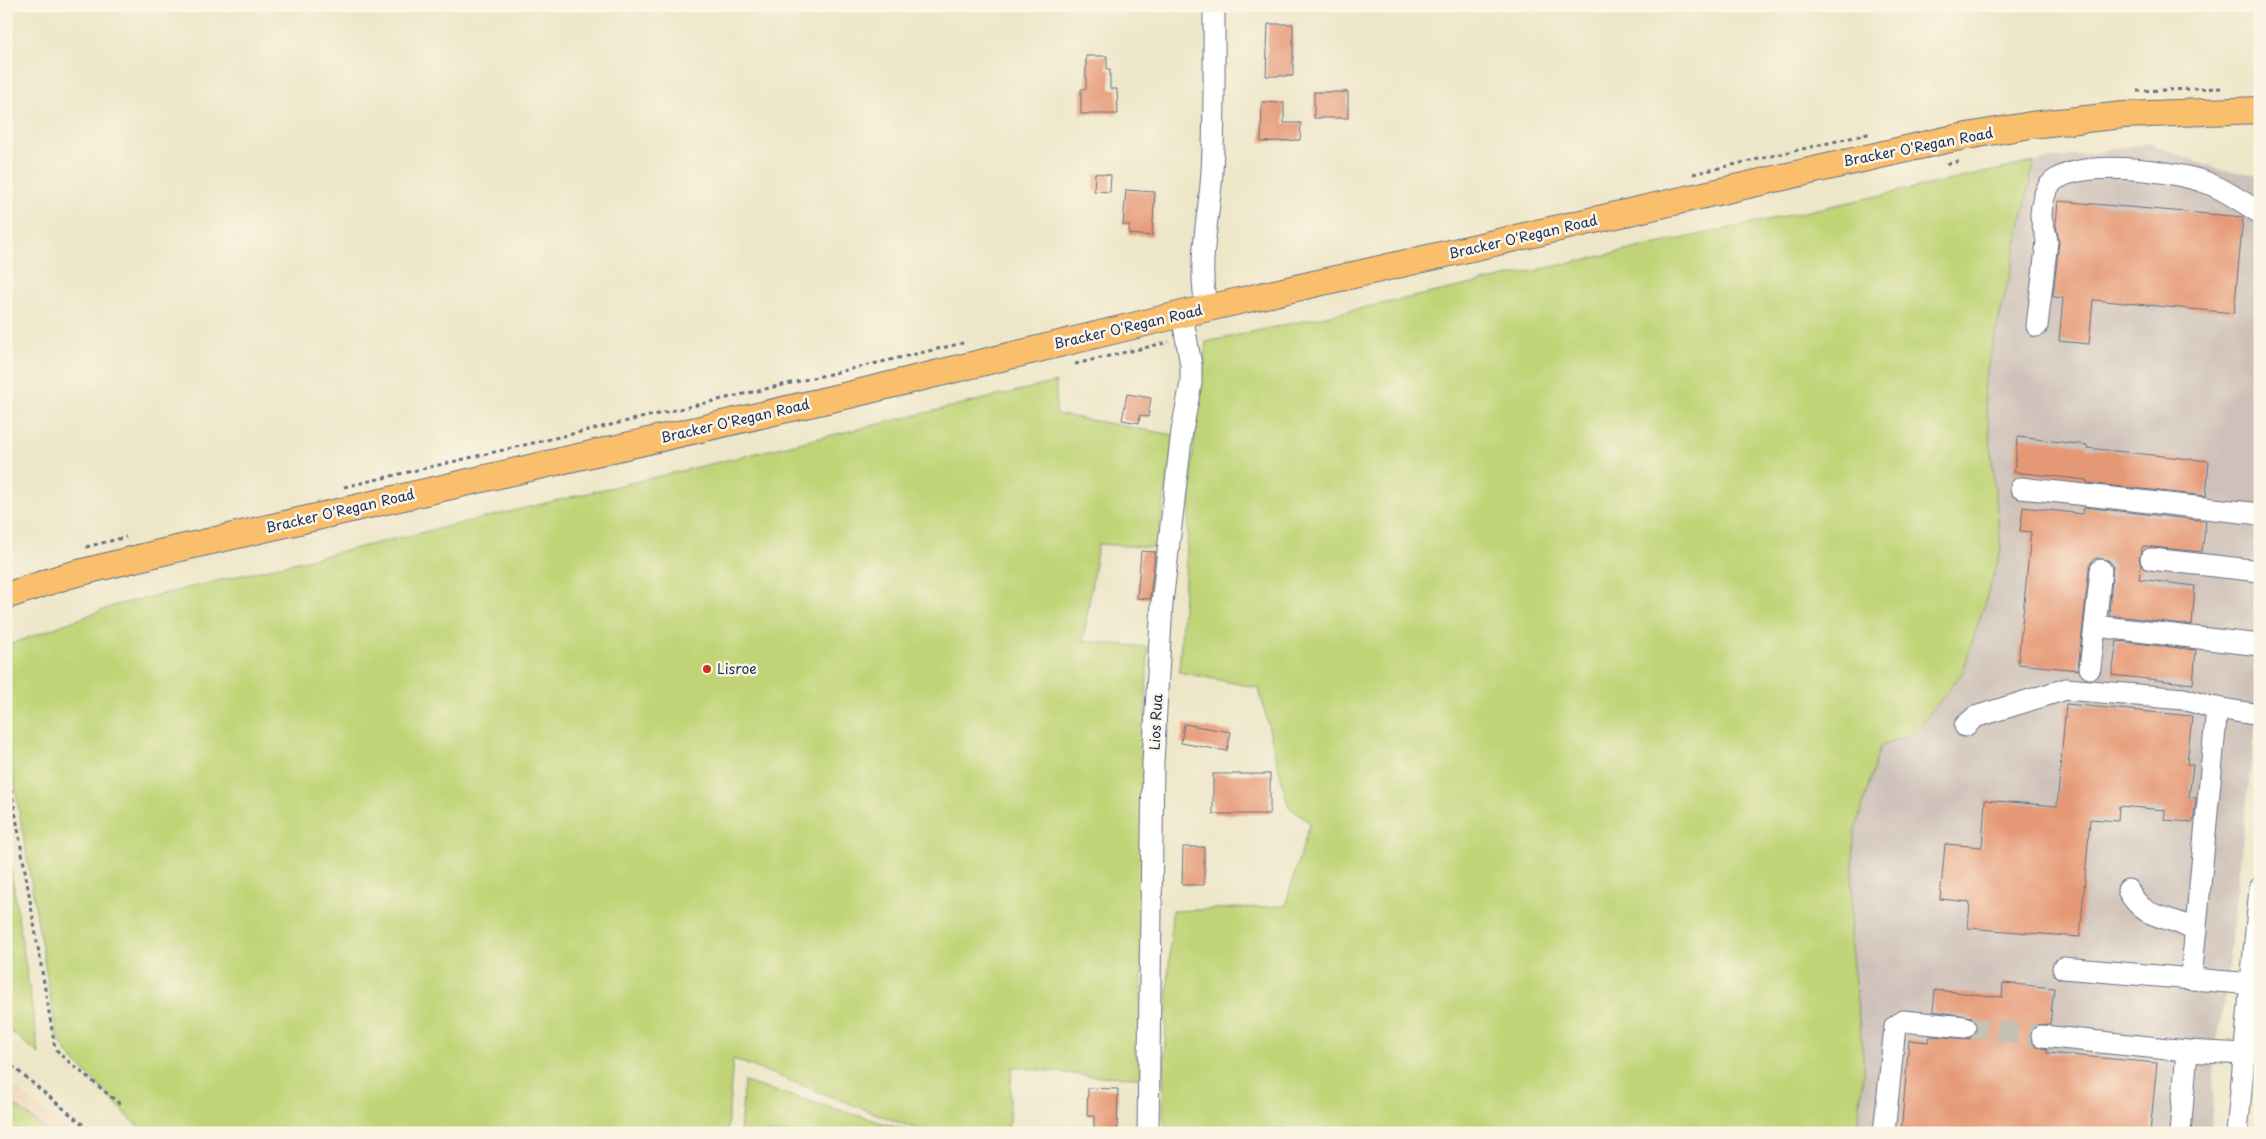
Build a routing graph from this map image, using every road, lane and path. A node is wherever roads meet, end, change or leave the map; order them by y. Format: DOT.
graph roads {
  1 [pos="1214,6"];
  2 [pos="2260,110"];
  3 [pos="1963,160"];
  4 [pos="1944,164"];
  5 [pos="2260,213"];
  6 [pos="1207,308"];
  7 [pos="1184,326"];
  8 [pos="2037,326"];
  9 [pos="1065,366"];
  10 [pos="2021,488"];
  11 [pos="2260,514"];
  12 [pos="2151,559"];
  13 [pos="2101,570"];
  14 [pos="2260,571"];
  15 [pos="6,596"];
  16 [pos="2095,626"];
  17 [pos="2260,645"];
  18 [pos="2090,668"];
  19 [pos="2217,708"];
  20 [pos="2260,715"];
  21 [pos="1965,726"];
  22 [pos="6,758"];
  23 [pos="2260,888"];
  24 [pos="2128,890"];
  25 [pos="2196,932"];
  26 [pos="2063,968"];
  27 [pos="2191,979"];
  28 [pos="2255,979"];
  29 [pos="1965,1027"];
  30 [pos="2042,1036"];
  31 [pos="2187,1051"];
  32 [pos="2245,1054"];
  33 [pos="6,1061"];
  34 [pos="120,1105"];
  35 [pos="93,1133"];
  36 [pos="1148,1133"];
  37 [pos="1884,1133"];
  38 [pos="2180,1133"];
  39 [pos="2237,1133"];
  1 -- 6 [label="street"];
  2 -- 6 [label="main road, Bracker O'Regan Road"];
  3 -- 4 [label="path"];
  5 -- 8 [label="street"];
  6 -- 7 [label="main road, Bracker O'Regan Road"];
  7 -- 9 [label="path"];
  7 -- 15 [label="main road, Bracker O'Regan Road"];
  7 -- 36 [label="street, Lios Rua"];
  10 -- 11 [label="street"];
  12 -- 14 [label="street"];
  13 -- 16 [label="street"];
  16 -- 17 [label="street"];
  16 -- 18 [label="street"];
  19 -- 20 [label="street"];
  19 -- 21 [label="street"];
  19 -- 25 [label="street"];
  22 -- 34 [label="path"];
  23 -- 28 [label="street"];
  24 -- 25 [label="street"];
  25 -- 27 [label="street"];
  26 -- 27 [label="street"];
  27 -- 28 [label="street"];
  28 -- 32 [label="street"];
  29 -- 37 [label="street"];
  30 -- 31 [label="street"];
  31 -- 32 [label="street"];
  31 -- 38 [label="street"];
  32 -- 39 [label="street"];
  33 -- 35 [label="path"];
}
